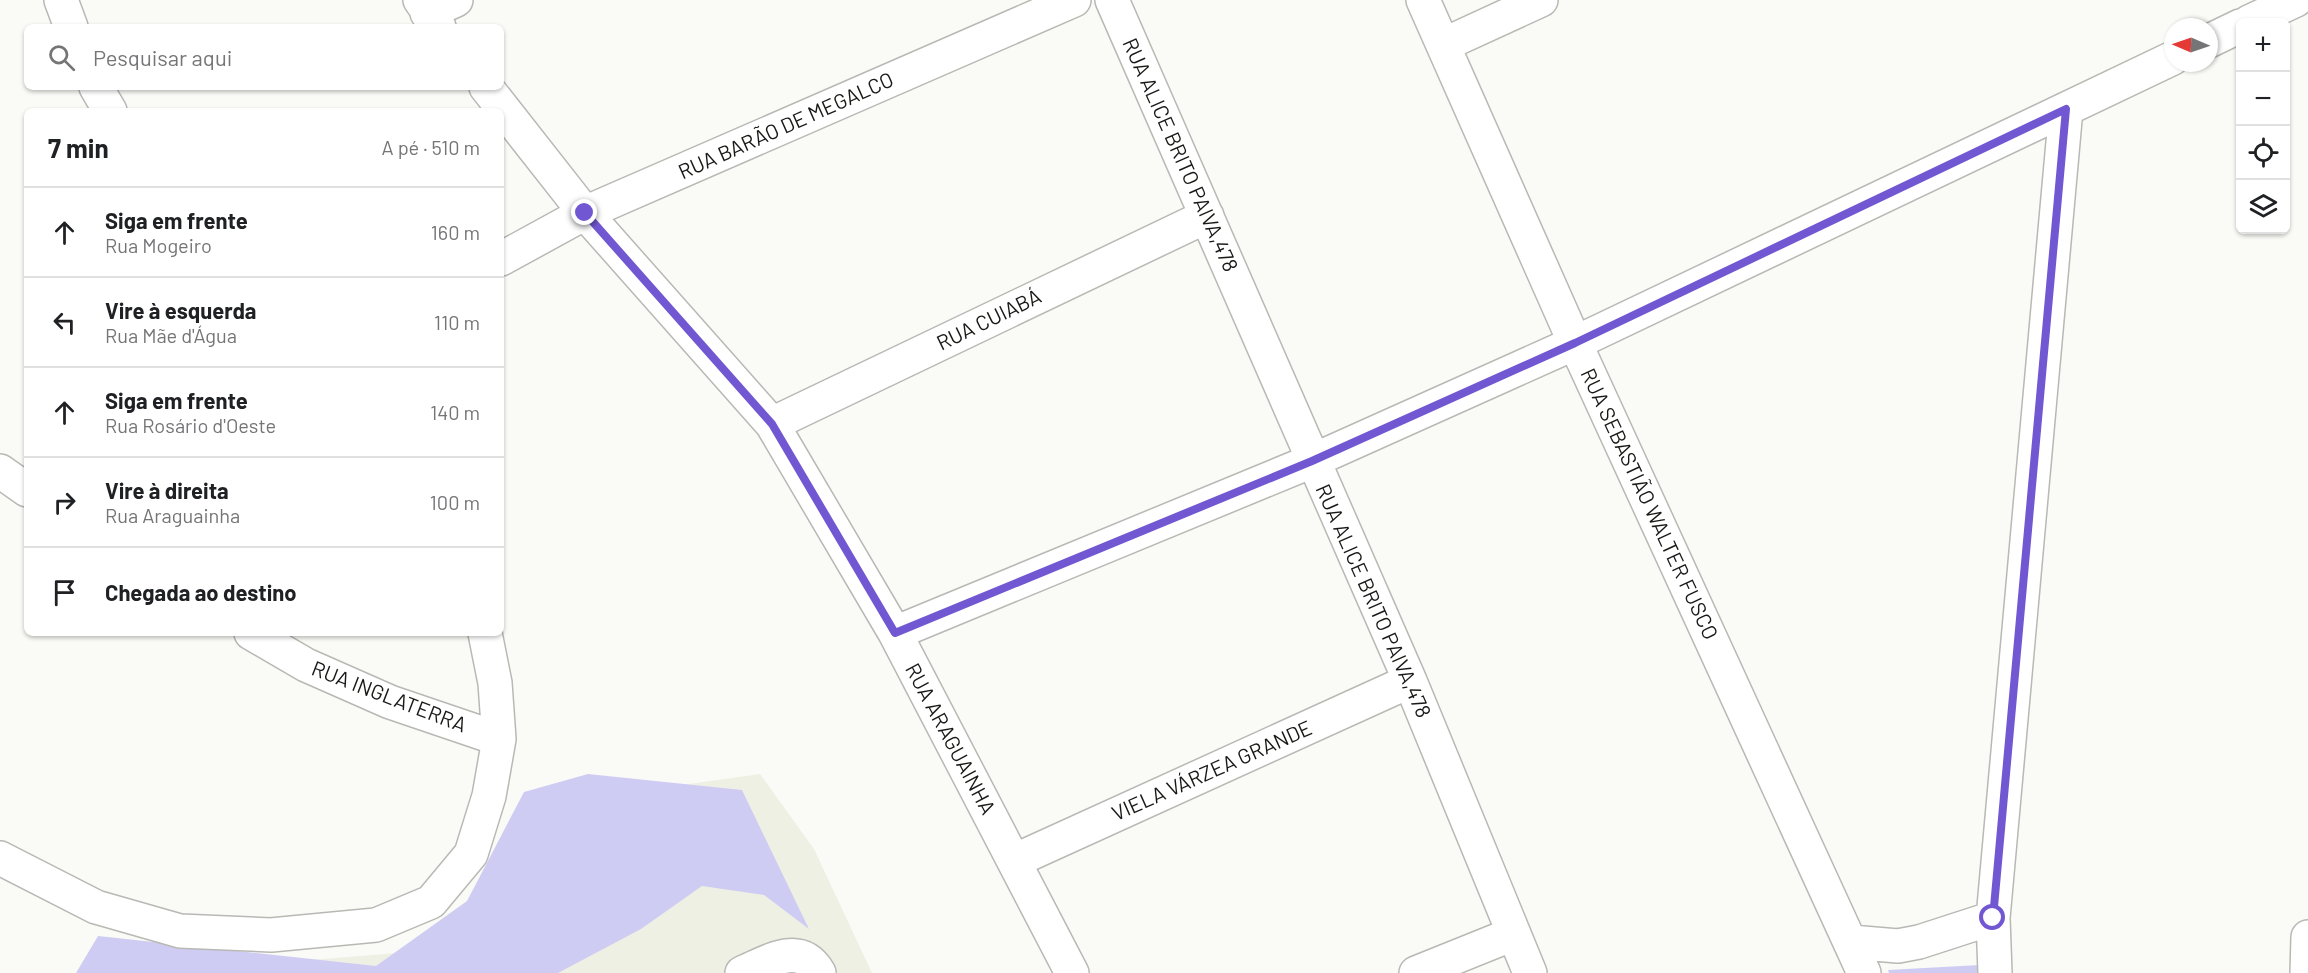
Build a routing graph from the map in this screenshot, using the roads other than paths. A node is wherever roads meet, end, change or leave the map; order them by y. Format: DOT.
graph roads {
  1 [pos="61,0"];
  2 [pos="1074,0"];
  3 [pos="1112,0"];
  4 [pos="1423,0"];
  5 [pos="1541,0"];
  6 [pos="2296,0"];
  7 [pos="2258,18"];
  8 [pos="70,24"];
  9 [pos="2236,29"];
  10 [pos="2218,37"];
  11 [pos="1443,45"];
  12 [pos="2164,62"];
  13 [pos="98,90"];
  14 [pos="488,90"];
  15 [pos="108,108"];
  16 [pos="502,108"];
  17 [pos="2066,109"];
  18 [pos="504,110"];
  19 [pos="585,213"];
  20 [pos="1207,216"];
  21 [pos="504,257"];
  22 [pos="1575,343"];
  23 [pos="772,424"];
  24 [pos="1312,461"];
  25 [pos="0,471"];
  26 [pos="24,488"];
  27 [pos="895,633"];
  28 [pos="256,636"];
  29 [pos="486,636"];
  30 [pos="1410,681"];
  31 [pos="499,739"];
  32 [pos="0,858"];
  33 [pos="1014,861"];
  34 [pos="1993,918"];
  35 [pos="1513,934"];
  36 [pos="2308,937"];
  37 [pos="1851,942"];
  38 [pos="742,973"];
  39 [pos="819,973"];
  40 [pos="1072,973"];
  41 [pos="1416,973"];
  42 [pos="1530,973"];
  43 [pos="1864,973"];
  44 [pos="1995,973"];
  45 [pos="2307,973"];
  1 -- 8 [label="street"];
  2 -- 19 [label="street, RUA BARÃO DE MEGALCO"];
  3 -- 20 [label="street, RUA ALICE BRITO PAIVA,478"];
  4 -- 11 [label="street, RUA SEBASTIÃO WALTER FUSCO"];
  5 -- 11 [label="street"];
  6 -- 7 [label="street"];
  9 -- 10 [label="street"];
  11 -- 22 [label="street, RUA SEBASTIÃO WALTER FUSCO"];
  12 -- 17 [label="street"];
  13 -- 15 [label="street"];
  14 -- 16 [label="street, RUA ARAGUAINHA"];
  17 -- 22 [label="street"];
  17 -- 34 [label="street"];
  18 -- 19 [label="street, RUA ARAGUAINHA"];
  19 -- 21 [label="street, RUA BARÃO DE MEGALCO"];
  19 -- 23 [label="street, RUA ARAGUAINHA"];
  20 -- 23 [label="street, RUA CUIABÁ"];
  20 -- 24 [label="street, RUA ALICE BRITO PAIVA,478"];
  22 -- 24 [label="street"];
  22 -- 37 [label="street, RUA SEBASTIÃO WALTER FUSCO"];
  23 -- 27 [label="street, RUA ARAGUAINHA"];
  24 -- 27 [label="street"];
  24 -- 30 [label="street, RUA ALICE BRITO PAIVA,478"];
  25 -- 26 [label="street"];
  27 -- 33 [label="street, RUA ARAGUAINHA"];
  28 -- 31 [label="street, RUA INGLATERRA"];
  29 -- 31 [label="street"];
  30 -- 33 [label="street, VIELA VÁRZEA GRANDE"];
  30 -- 35 [label="street, RUA ALICE BRITO PAIVA,478"];
  31 -- 32 [label="street"];
  33 -- 40 [label="street, RUA ARAGUAINHA"];
  34 -- 37 [label="street"];
  34 -- 44 [label="street"];
  35 -- 41 [label="street"];
  35 -- 42 [label="street, RUA ALICE BRITO PAIVA,478"];
  36 -- 45 [label="street"];
  37 -- 43 [label="street, RUA SEBASTIÃO WALTER FUSCO"];
  38 -- 39 [label="street"];
}
